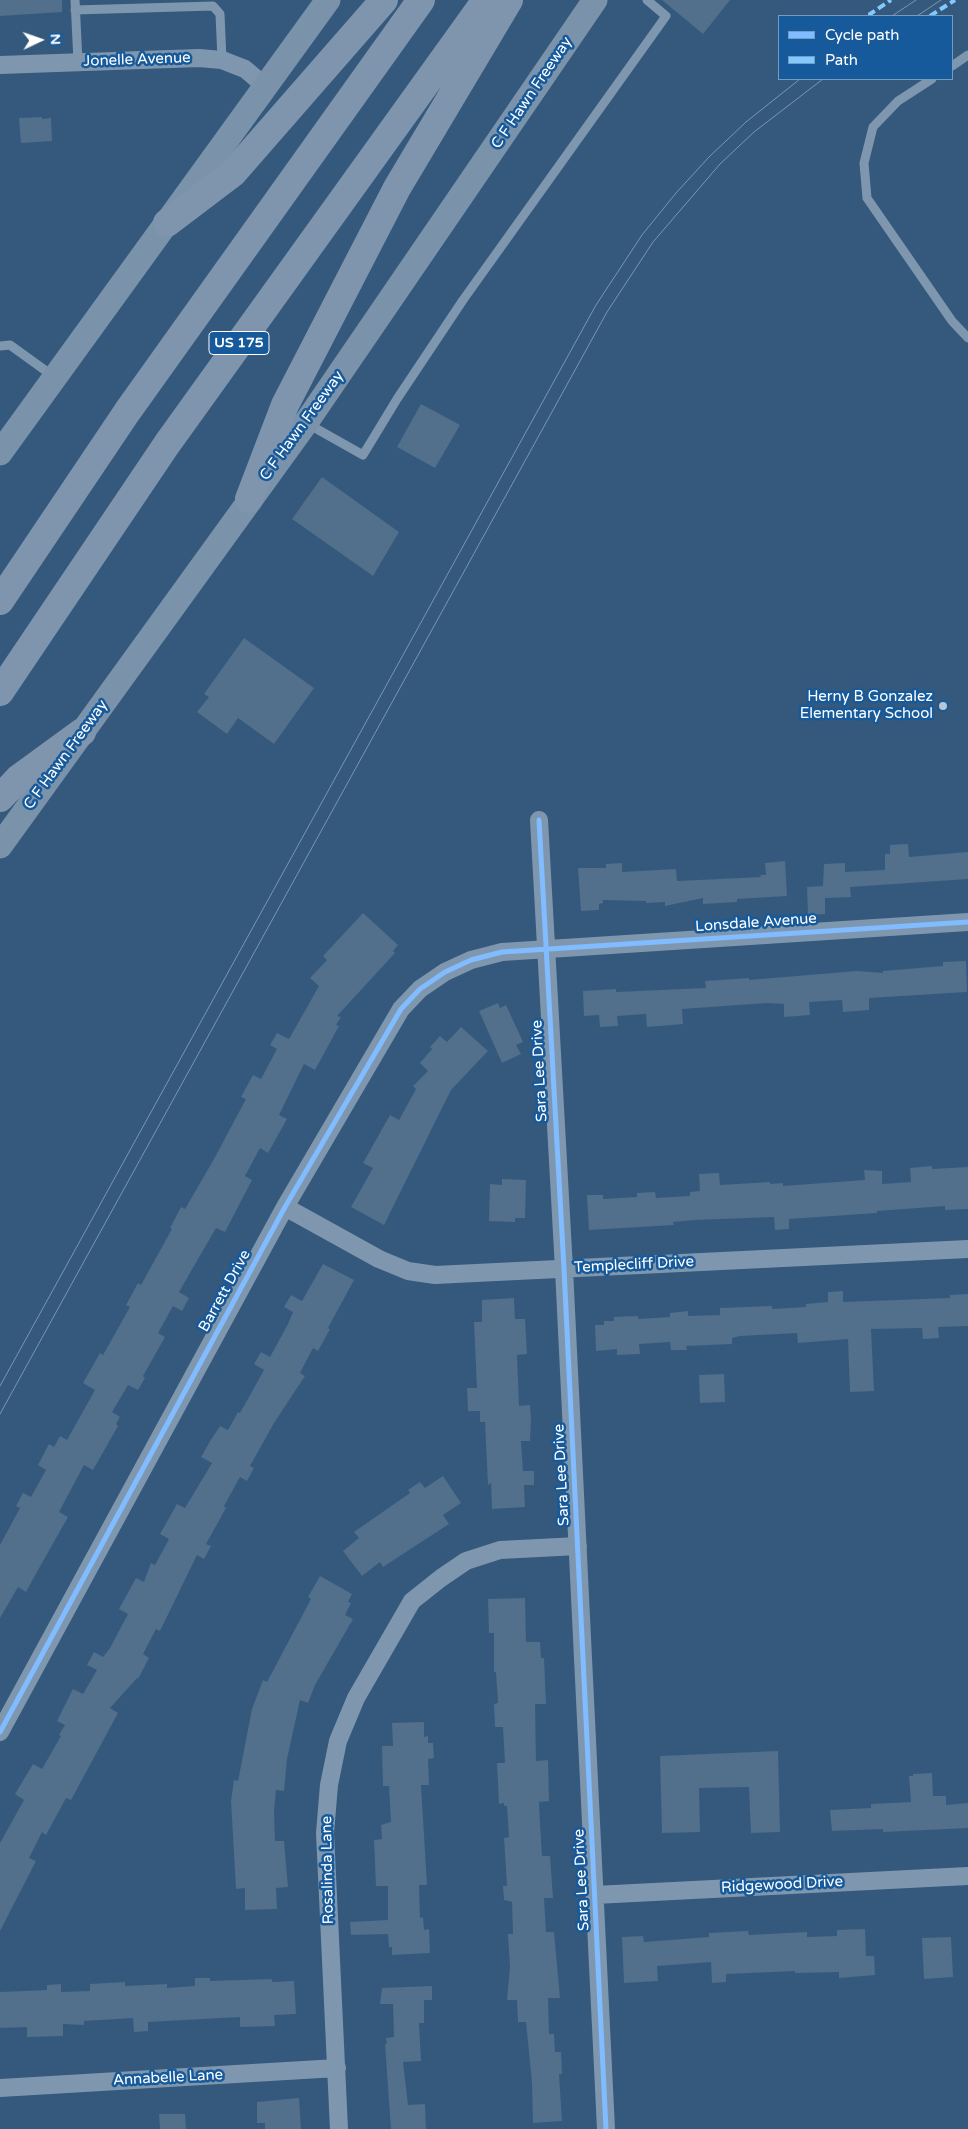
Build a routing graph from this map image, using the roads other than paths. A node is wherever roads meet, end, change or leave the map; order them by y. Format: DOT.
graph roads {
  1 [pos="75,0"];
  2 [pos="328,0"];
  3 [pos="384,0"];
  4 [pos="421,0"];
  5 [pos="486,0"];
  6 [pos="509,0"];
  7 [pos="596,0"];
  8 [pos="647,0"];
  9 [pos="76,10"];
  10 [pos="968,55"];
  11 [pos="222,60"];
  12 [pos="78,62"];
  13 [pos="0,65"];
  14 [pos="953,65"];
  15 [pos="930,80"];
  16 [pos="265,86"];
  17 [pos="168,223"];
  18 [pos="968,338"];
  19 [pos="0,346"];
  20 [pos="55,377"];
  21 [pos="305,423"];
  22 [pos="0,452"];
  23 [pos="249,499"];
  24 [pos="0,601"];
  25 [pos="0,692"];
  26 [pos="82,732"];
  27 [pos="0,798"];
  28 [pos="539,820"];
  29 [pos="0,846"];
  30 [pos="968,922"];
  31 [pos="546,949"];
  32 [pos="285,1207"];
  33 [pos="968,1249"];
  34 [pos="564,1269"];
  35 [pos="578,1546"];
  36 [pos="0,1732"];
  37 [pos="968,1876"];
  38 [pos="595,1895"];
  39 [pos="337,2068"];
  40 [pos="0,2088"];
  41 [pos="340,2129"];
  42 [pos="606,2129"];
  1 -- 9 [label="lane"];
  2 -- 16 [label="main road"];
  3 -- 17 [label="highway"];
  4 -- 24 [label="highway, US 175"];
  5 -- 25 [label="highway, US 175"];
  6 -- 23 [label="highway"];
  7 -- 21 [label="main road, C F Hawn Freeway"];
  8 -- 21 [label="lane"];
  9 -- 11 [label="lane"];
  9 -- 12 [label="lane"];
  10 -- 14 [label="lane"];
  11 -- 12 [label="street, Jonelle Avenue"];
  11 -- 16 [label="street, Jonelle Avenue"];
  12 -- 13 [label="street, Jonelle Avenue"];
  15 -- 18 [label="lane"];
  16 -- 17 [label="main road"];
  17 -- 20 [label="main road"];
  19 -- 20 [label="lane"];
  20 -- 22 [label="main road"];
  21 -- 23 [label="main road, C F Hawn Freeway"];
  23 -- 26 [label="main road, C F Hawn Freeway"];
  26 -- 27 [label="highway"];
  26 -- 29 [label="main road, C F Hawn Freeway"];
  28 -- 31 [label="street, Sara Lee Drive"];
  30 -- 31 [label="street, Lonsdale Avenue"];
  31 -- 32 [label="street, Barrett Drive"];
  31 -- 34 [label="street, Sara Lee Drive"];
  32 -- 34 [label="street, Templecliff Drive"];
  32 -- 36 [label="street, Barrett Drive"];
  33 -- 34 [label="street, Templecliff Drive"];
  34 -- 35 [label="street, Sara Lee Drive"];
  35 -- 38 [label="street, Sara Lee Drive"];
  35 -- 39 [label="street, Rosalinda Lane"];
  37 -- 38 [label="street, Ridgewood Drive"];
  38 -- 42 [label="street, Sara Lee Drive"];
  39 -- 40 [label="street, Annabelle Lane"];
  39 -- 41 [label="street, Rosalinda Lane"];
}
